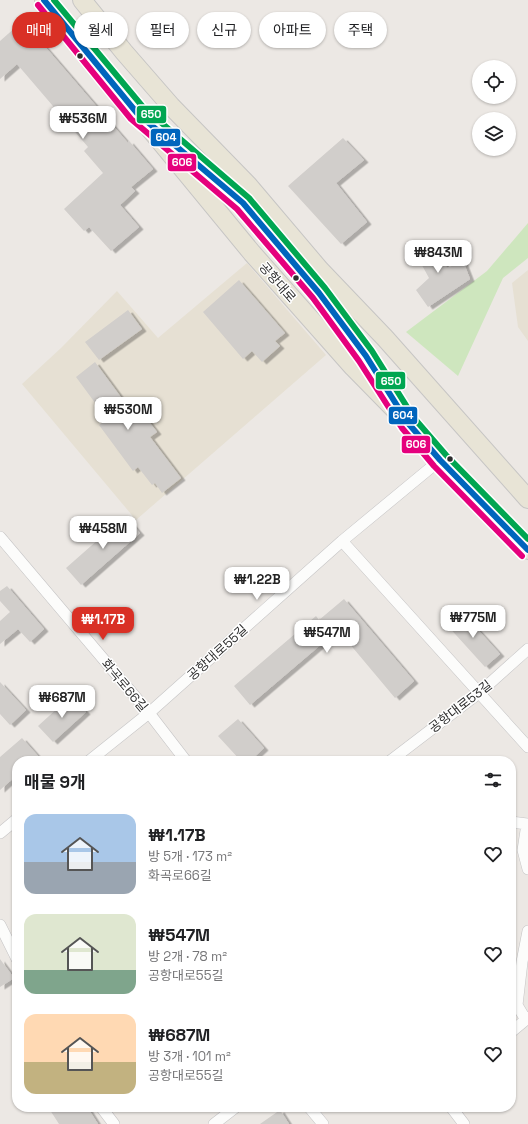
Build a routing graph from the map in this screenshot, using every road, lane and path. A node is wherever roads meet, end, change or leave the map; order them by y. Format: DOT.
graph roads {
  1 [pos="44,0"];
  2 [pos="82,0"];
  3 [pos="440,460"];
  4 [pos="528,498"];
  5 [pos="0,537"];
  6 [pos="342,541"];
  7 [pos="528,550"];
  8 [pos="528,649"];
  9 [pos="479,693"];
  10 [pos="149,713"];
  11 [pos="528,747"];
  12 [pos="95,756"];
  13 [pos="182,756"];
  14 [pos="397,756"];
  15 [pos="12,823"];
  16 [pos="516,823"];
  17 [pos="527,824"];
  18 [pos="0,833"];
  19 [pos="528,869"];
  20 [pos="0,925"];
  21 [pos="528,931"];
  22 [pos="12,949"];
  23 [pos="527,1019"];
  24 [pos="516,1028"];
  25 [pos="105,1112"];
  26 [pos="230,1112"];
  27 [pos="313,1112"];
  28 [pos="455,1112"];
  29 [pos="114,1124"];
  30 [pos="214,1124"];
  31 [pos="323,1124"];
  32 [pos="464,1124"];
  1 -- 3 [label="main road, 공항대로"];
  2 -- 4 [label="main road"];
  3 -- 6 [label="street, 공항대로55길"];
  3 -- 7 [label="main road, 공항대로"];
  5 -- 10 [label="street, 화곡로66길"];
  6 -- 9 [label="street"];
  6 -- 10 [label="street, 공항대로55길"];
  8 -- 9 [label="street, 공항대로53길"];
  9 -- 11 [label="street"];
  9 -- 14 [label="street, 공항대로53길"];
  10 -- 12 [label="street, 공항대로55길"];
  10 -- 13 [label="street, 화곡로66길"];
  15 -- 18 [label="street"];
  16 -- 17 [label="street"];
  17 -- 19 [label="street"];
  20 -- 22 [label="street"];
  21 -- 23 [label="street"];
  23 -- 24 [label="street"];
  25 -- 29 [label="street"];
  26 -- 30 [label="street"];
  27 -- 31 [label="street"];
  28 -- 32 [label="street"];
}
